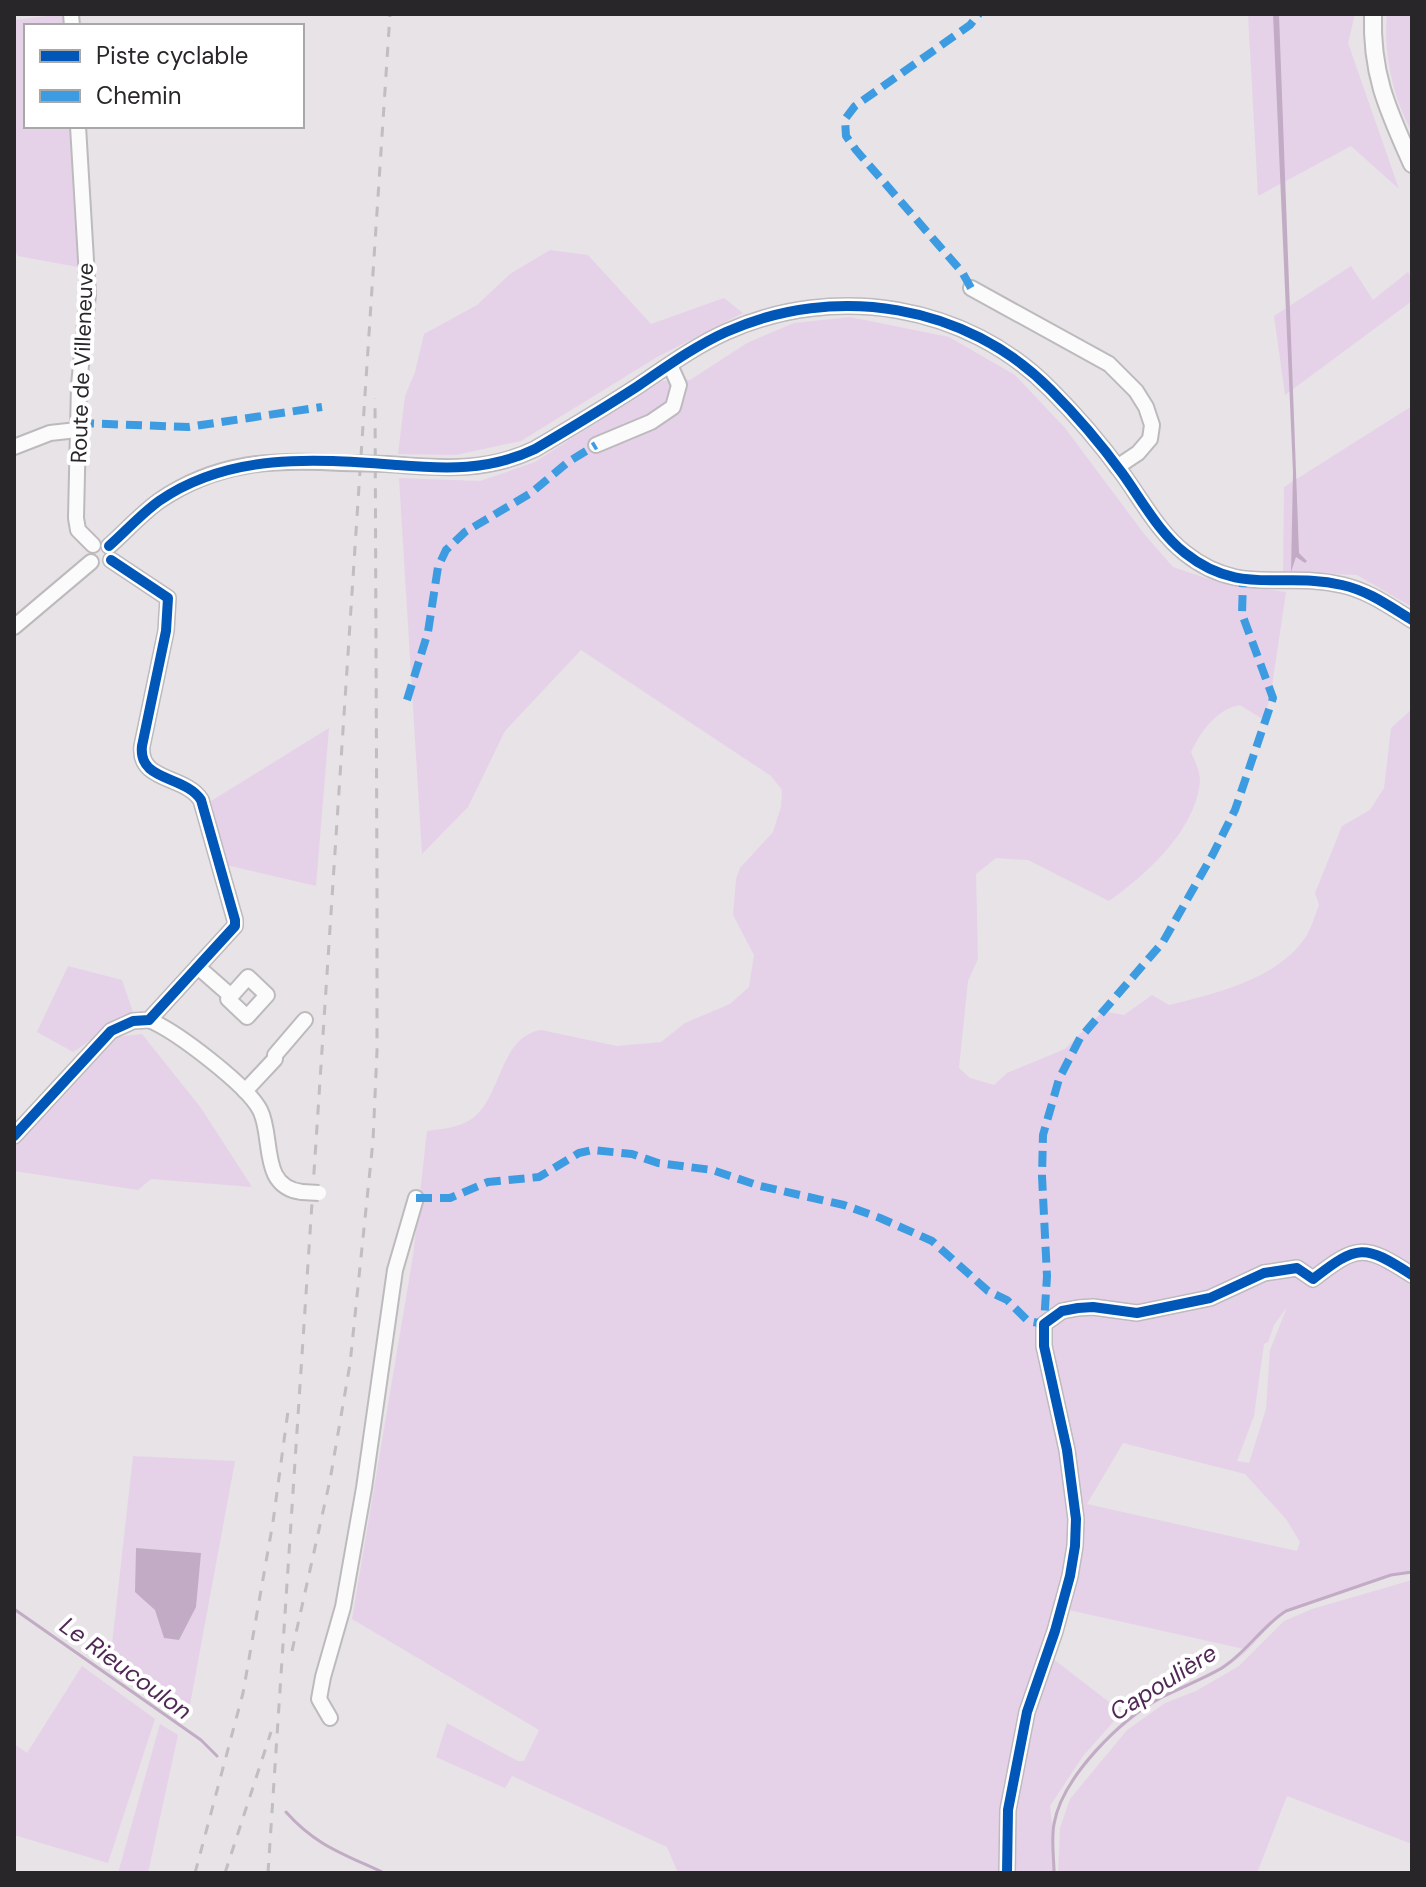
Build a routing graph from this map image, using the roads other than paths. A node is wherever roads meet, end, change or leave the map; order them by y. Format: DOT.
graph roads {
  1 [pos="1373,14"];
  2 [pos="78,128"];
  3 [pos="1412,164"];
  4 [pos="971,288"];
  5 [pos="670,365"];
  6 [pos="77,430"];
  7 [pos="596,445"];
  8 [pos="14,447"];
  9 [pos="1117,467"];
  10 [pos="104,550"];
  11 [pos="1412,620"];
  12 [pos="14,627"];
  13 [pos="198,967"];
  14 [pos="231,996"];
  15 [pos="149,1020"];
  16 [pos="305,1020"];
  17 [pos="245,1091"];
  18 [pos="14,1136"];
  19 [pos="319,1193"];
  20 [pos="416,1198"];
  21 [pos="1412,1275"];
  22 [pos="330,1718"];
  23 [pos="1007,1873"];
  1 -- 3 [label="main road"];
  2 -- 6 [label="street, Route de Villeneuve"];
  4 -- 9 [label="street"];
  5 -- 7 [label="street"];
  5 -- 9 [label="street"];
  5 -- 10 [label="street, bridge"];
  6 -- 8 [label="street"];
  6 -- 10 [label="street, Route de Villeneuve"];
  9 -- 11 [label="street"];
  10 -- 12 [label="street"];
  10 -- 13 [label="street"];
  13 -- 14 [label="street"];
  13 -- 15 [label="street"];
  15 -- 17 [label="street"];
  15 -- 18 [label="street"];
  16 -- 17 [label="street"];
  17 -- 19 [label="street, bridge"];
  20 -- 22 [label="street"];
  21 -- 23 [label="street"];
}
